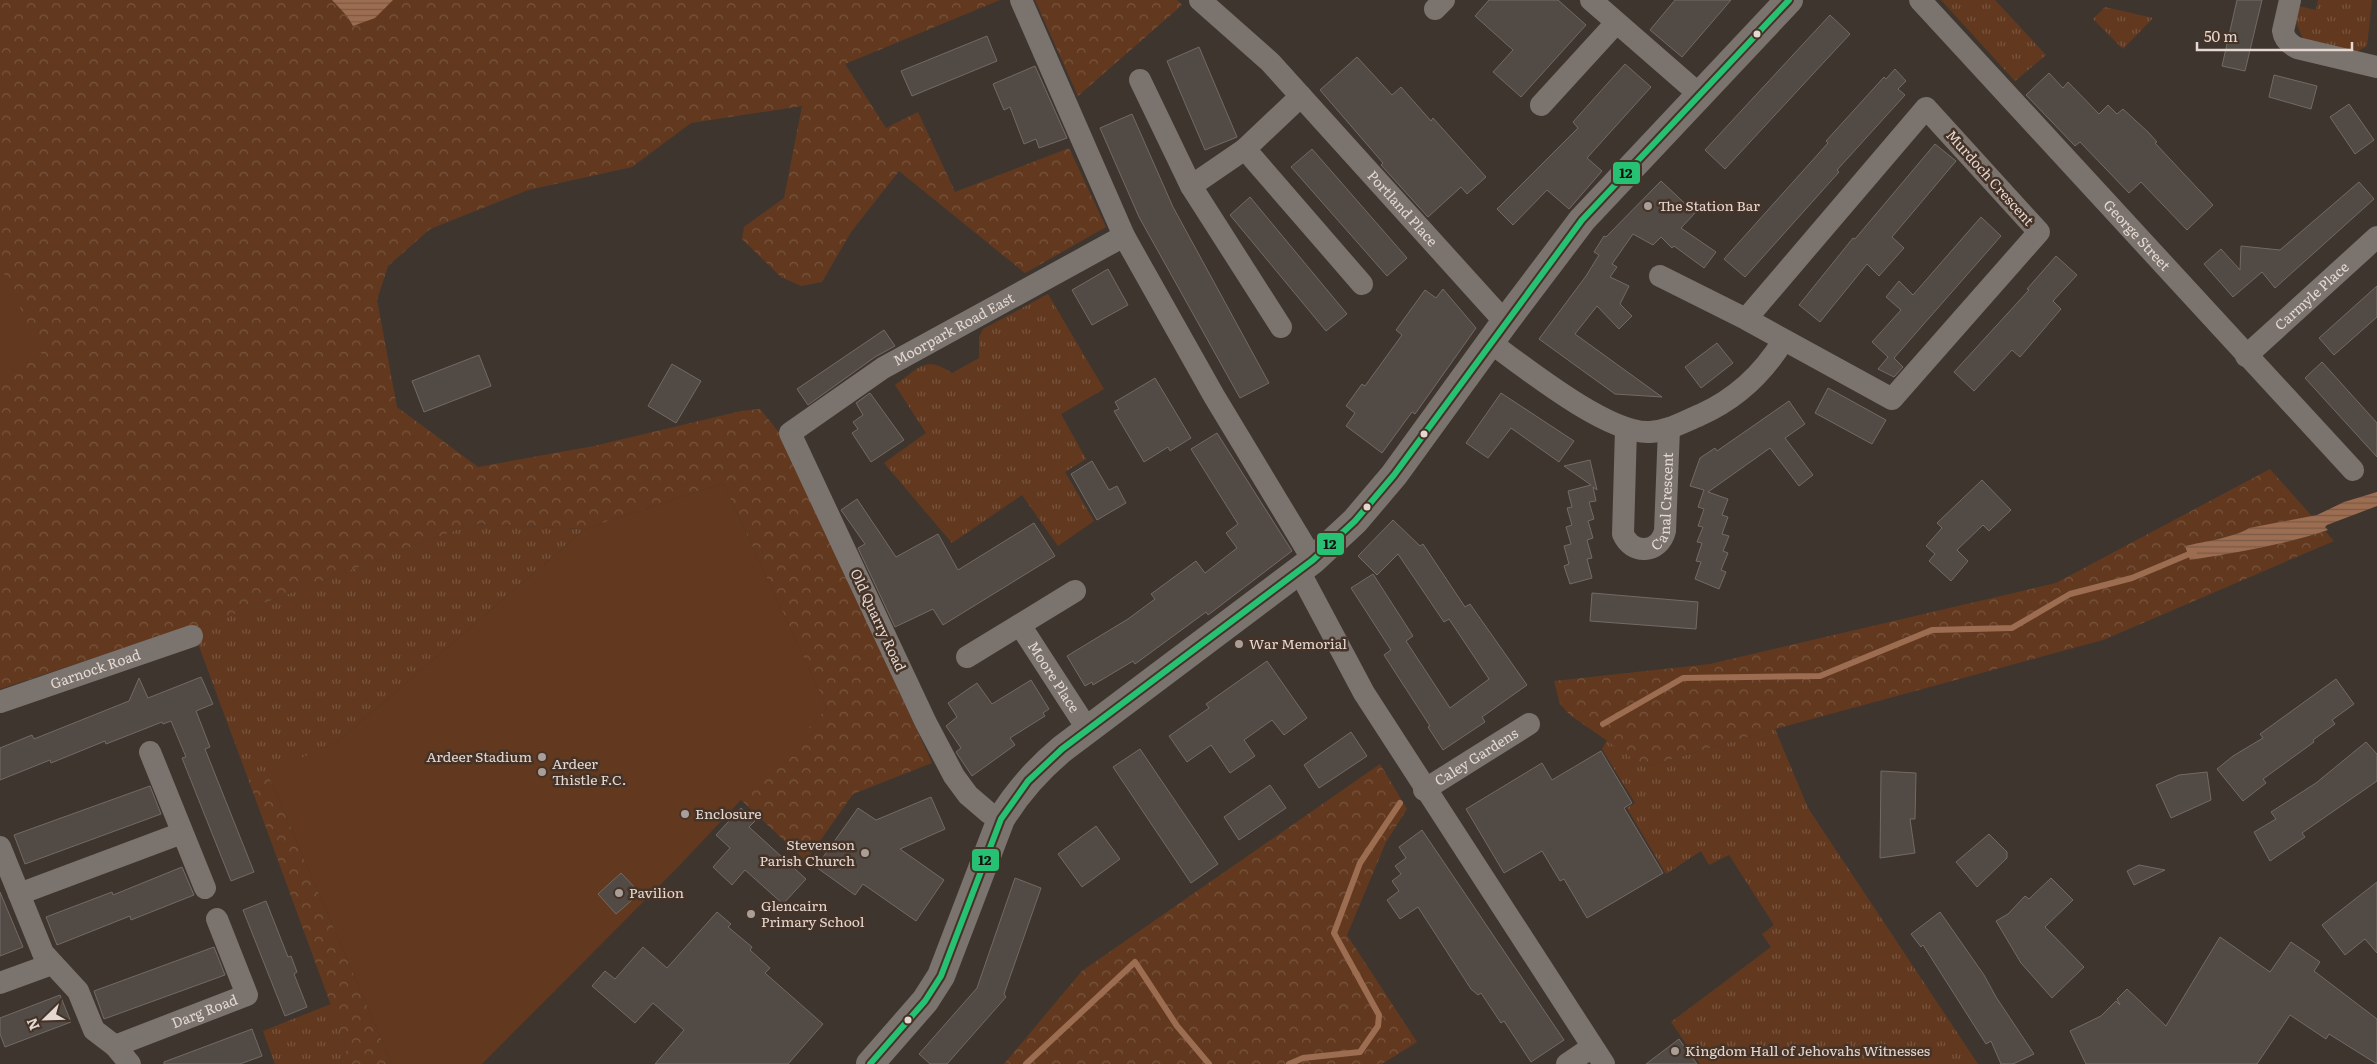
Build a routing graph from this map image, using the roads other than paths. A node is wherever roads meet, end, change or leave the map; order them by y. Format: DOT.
graph roads {
  1 [pos="1021,0"];
  2 [pos="1200,0"];
  3 [pos="1789,0"];
  4 [pos="1920,0"];
  5 [pos="2290,0"];
  6 [pos="1608,9"];
  7 [pos="2377,67"];
  8 [pos="1140,80"];
  9 [pos="1700,95"];
  10 [pos="1301,96"];
  11 [pos="1541,106"];
  12 [pos="1245,149"];
  13 [pos="1191,186"];
  14 [pos="1124,236"];
  15 [pos="2377,237"];
  16 [pos="1660,276"];
  17 [pos="1362,284"];
  18 [pos="1746,319"];
  19 [pos="1281,327"];
  20 [pos="1497,332"];
  21 [pos="1784,341"];
  22 [pos="2246,356"];
  23 [pos="1626,429"];
  24 [pos="1669,429"];
  25 [pos="790,433"];
  26 [pos="2353,470"];
  27 [pos="1306,566"];
  28 [pos="1075,591"];
  29 [pos="1020,625"];
  30 [pos="192,636"];
  31 [pos="967,657"];
  32 [pos="0,702"];
  33 [pos="1529,724"];
  34 [pos="1088,730"];
  35 [pos="150,752"];
  36 [pos="1424,790"];
  37 [pos="1000,819"];
  38 [pos="182,833"];
  39 [pos="0,847"];
  40 [pos="205,888"];
  41 [pos="19,894"];
  42 [pos="217,919"];
  43 [pos="52,964"];
  44 [pos="0,983"];
  45 [pos="115,1046"];
  46 [pos="1598,1056"];
  47 [pos="130,1064"];
  48 [pos="870,1064"];
  49 [pos="1567,1064"];
  1 -- 14 [label="street"];
  2 -- 10 [label="street, Portland Place"];
  3 -- 9 [label="street"];
  4 -- 22 [label="street, George Street"];
  5 -- 7 [label="street"];
  6 -- 9 [label="street"];
  6 -- 11 [label="street"];
  8 -- 13 [label="street"];
  9 -- 20 [label="street"];
  10 -- 12 [label="street"];
  10 -- 20 [label="street, Portland Place"];
  12 -- 13 [label="street"];
  12 -- 17 [label="street"];
  13 -- 19 [label="street"];
  14 -- 25 [label="street, Moorpark Road East"];
  14 -- 27 [label="street"];
  15 -- 22 [label="street, Carmyle Place"];
  16 -- 18 [label="street, Murdoch Crescent"];
  18 -- 21 [label="street, Murdoch Crescent"];
  18 -- 21 [label="street, Murdoch Crescent"];
  20 -- 23 [label="street, Canal Crescent"];
  20 -- 27 [label="street"];
  21 -- 24 [label="street, Canal Crescent"];
  22 -- 26 [label="street, George Street"];
  23 -- 24 [label="street, Canal Crescent"];
  23 -- 24 [label="street, Canal Crescent"];
  25 -- 37 [label="street, Old Quarry Road"];
  27 -- 34 [label="street"];
  27 -- 36 [label="street"];
  28 -- 29 [label="street"];
  29 -- 31 [label="street"];
  29 -- 34 [label="street, Moore Place"];
  30 -- 32 [label="street, Garnock Road"];
  33 -- 36 [label="street, Caley Gardens"];
  34 -- 37 [label="street"];
  35 -- 38 [label="street"];
  36 -- 46 [label="street"];
  37 -- 48 [label="street"];
  38 -- 40 [label="street"];
  38 -- 41 [label="street"];
  39 -- 41 [label="street"];
  41 -- 43 [label="street"];
  42 -- 45 [label="street, Darg Road"];
  43 -- 44 [label="street"];
  43 -- 45 [label="street"];
  45 -- 47 [label="street"];
  46 -- 49 [label="street"];
}
